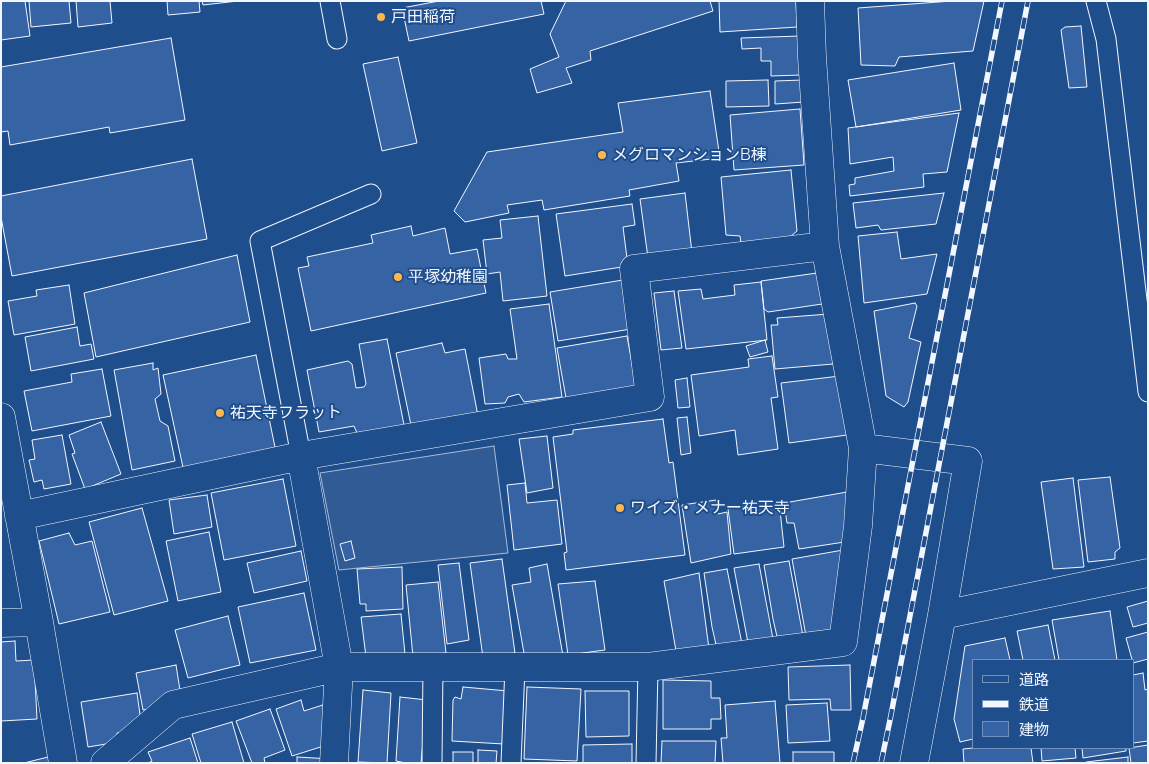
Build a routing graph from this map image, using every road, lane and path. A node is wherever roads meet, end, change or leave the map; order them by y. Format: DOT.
graph roads {
  1 [pos="330,1"];
  2 [pos="810,1"];
  3 [pos="1096,1"];
  4 [pos="337,39"];
  5 [pos="371,194"];
  6 [pos="825,246"];
  7 [pos="1148,392"];
  8 [pos="1,418"];
  9 [pos="863,448"];
  10 [pos="301,456"];
  11 [pos="19,516"];
  12 [pos="1148,573"];
  13 [pos="942,615"];
  14 [pos="39,622"];
  15 [pos="1,623"];
  16 [pos="433,666"];
  17 [pos="515,666"];
  18 [pos="339,667"];
  19 [pos="648,667"];
  20 [pos="63,763"];
  21 [pos="105,763"];
  22 [pos="334,763"];
  23 [pos="432,763"];
  24 [pos="510,763"];
  25 [pos="646,763"];
  26 [pos="914,763"];
  1 -- 4 [label="lane"];
  2 -- 6 [label="street"];
  3 -- 7 [label="lane"];
  5 -- 10 [label="lane"];
  6 -- 9 [label="street"];
  6 -- 10 [label="street"];
  8 -- 11 [label="street"];
  9 -- 13 [label="street"];
  9 -- 19 [label="street"];
  10 -- 11 [label="street"];
  10 -- 18 [label="street"];
  11 -- 14 [label="street"];
  12 -- 13 [label="street"];
  13 -- 26 [label="street"];
  14 -- 15 [label="street"];
  14 -- 20 [label="street"];
  16 -- 17 [label="street"];
  16 -- 18 [label="street"];
  16 -- 23 [label="lane"];
  17 -- 19 [label="street"];
  17 -- 24 [label="lane"];
  18 -- 21 [label="street"];
  18 -- 22 [label="street"];
  19 -- 25 [label="lane"];
}
